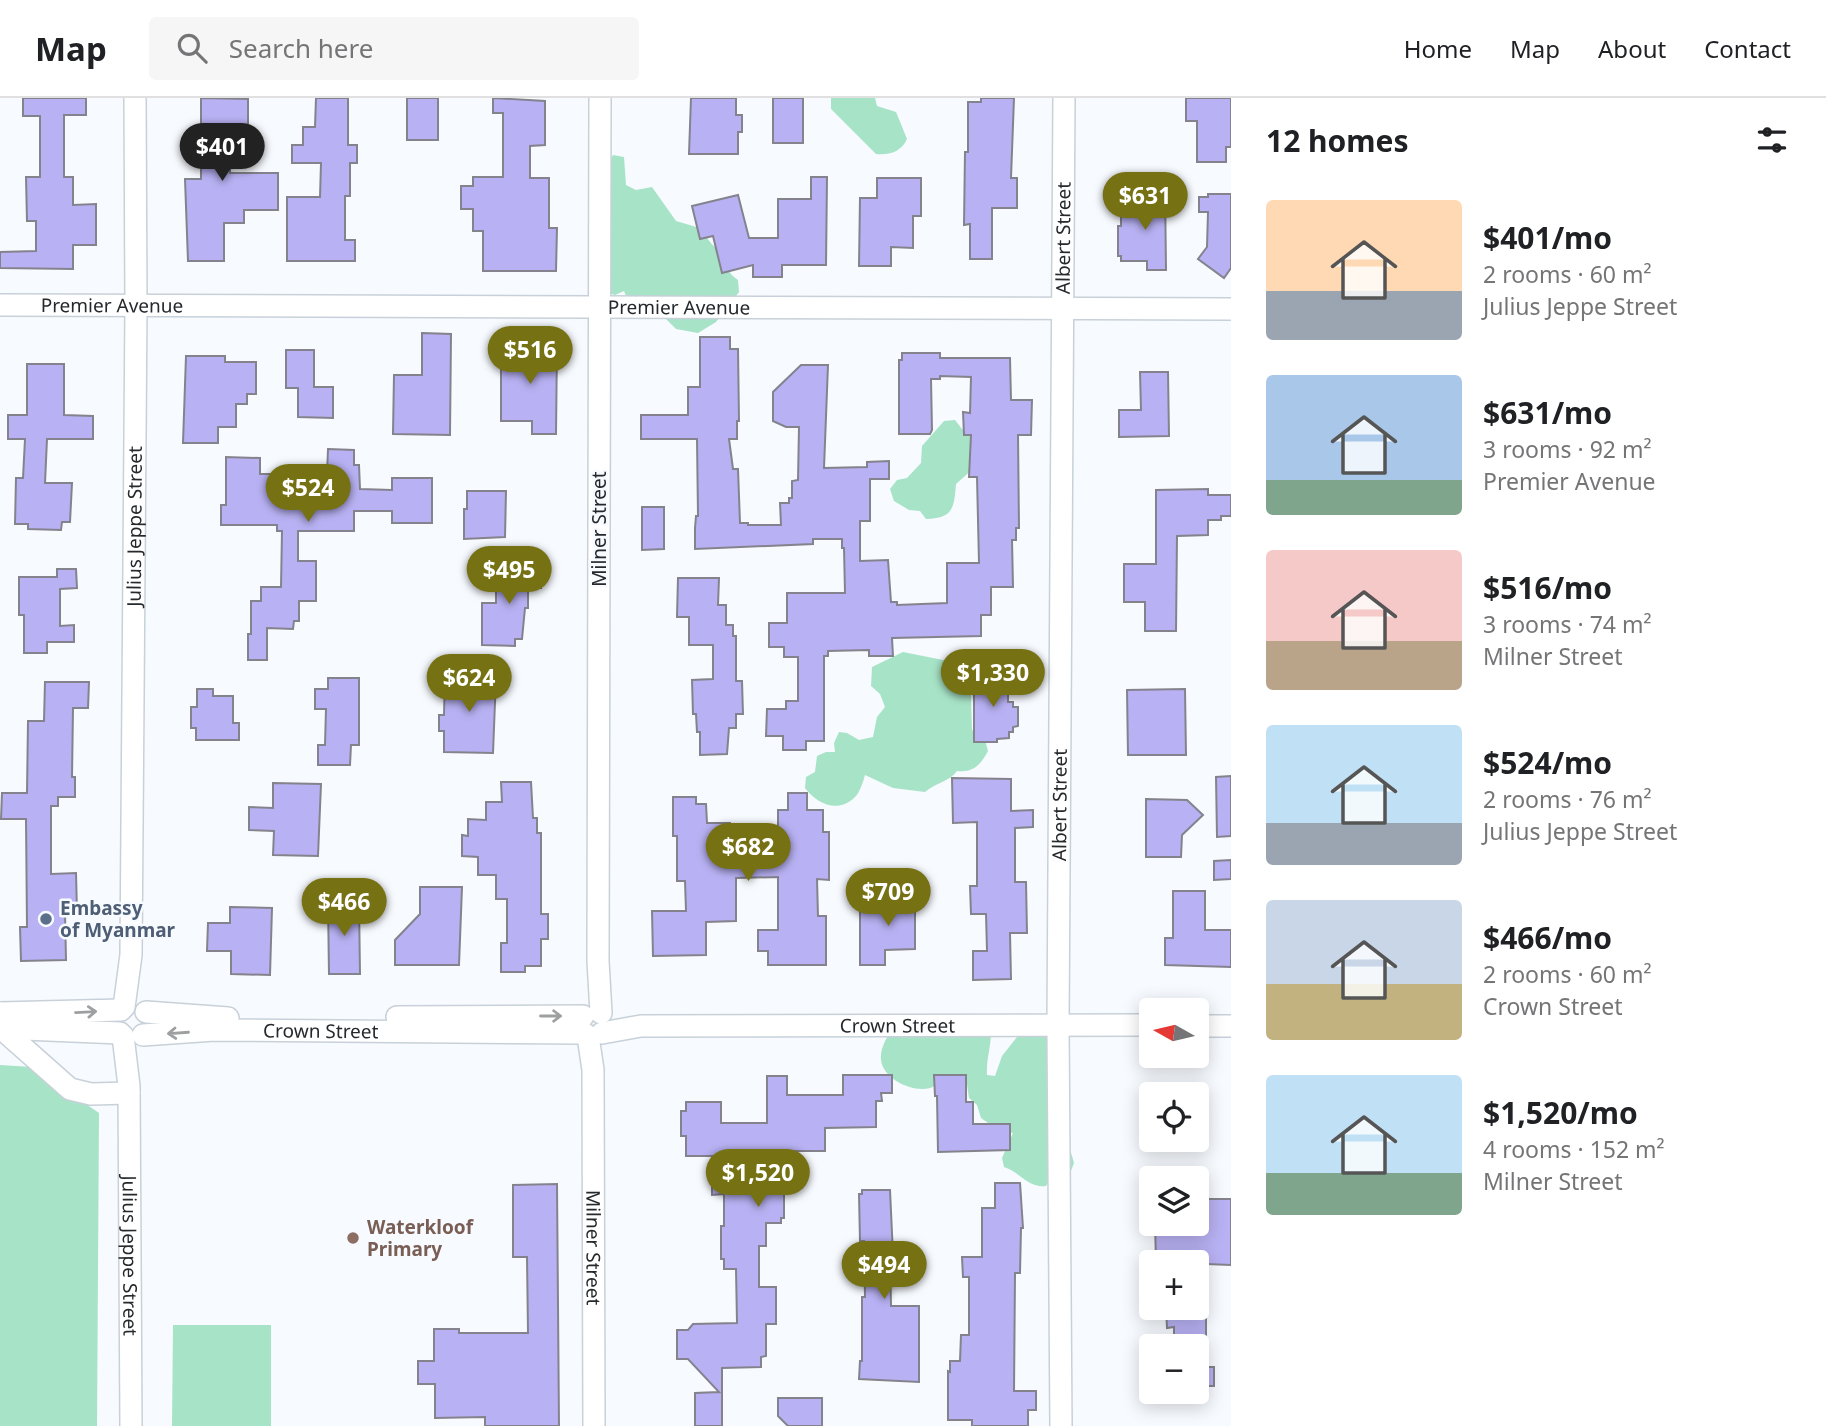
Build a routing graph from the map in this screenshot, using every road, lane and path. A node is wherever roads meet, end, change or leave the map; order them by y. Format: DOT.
graph roads {
  1 [pos="135,98"];
  2 [pos="600,98"];
  3 [pos="1064,98"];
  4 [pos="0,305"];
  5 [pos="136,305"];
  6 [pos="599,306"];
  7 [pos="1231,309"];
  8 [pos="1064,310"];
  9 [pos="133,1009"];
  10 [pos="1,1021"];
  11 [pos="52,1022"];
  12 [pos="214,1024"];
  13 [pos="593,1024"];
  14 [pos="1058,1025"];
  15 [pos="1139,1026"];
  16 [pos="1209,1026"];
  17 [pos="1231,1026"];
  18 [pos="131,1035"];
  19 [pos="129,1089"];
  20 [pos="131,1426"];
  21 [pos="594,1426"];
  22 [pos="1061,1426"];
  1 -- 5 [label="street, Julius Jeppe Street"];
  2 -- 6 [label="street, Milner Street"];
  3 -- 8 [label="street, Albert Street"];
  4 -- 5 [label="street, Premier Avenue"];
  5 -- 6 [label="street, Premier Avenue"];
  5 -- 9 [label="street, Julius Jeppe Street"];
  6 -- 8 [label="street, Premier Avenue"];
  6 -- 13 [label="street, Milner Street"];
  7 -- 8 [label="street, Premier Avenue"];
  8 -- 14 [label="street, Albert Street"];
  11 -- 9 [label="street, Crown Street, one-way"];
  9 -- 12 [label="street, Crown Street"];
  9 -- 18 [label="street"];
  9 -- 18 [label="street"];
  10 -- 11 [label="street, Crown Street"];
  10 -- 19 [label="street"];
  11 -- 18 [label="street, Crown Street"];
  12 -- 13 [label="street, Crown Street"];
  12 -- 18 [label="street, Crown Street, one-way"];
  13 -- 14 [label="street, Crown Street"];
  13 -- 21 [label="street, Milner Street"];
  14 -- 15 [label="street, Crown Street"];
  14 -- 22 [label="street, Albert Street"];
  16 -- 17 [label="street"];
  18 -- 19 [label="street, Julius Jeppe Street"];
  19 -- 20 [label="street, Julius Jeppe Street"];
}
